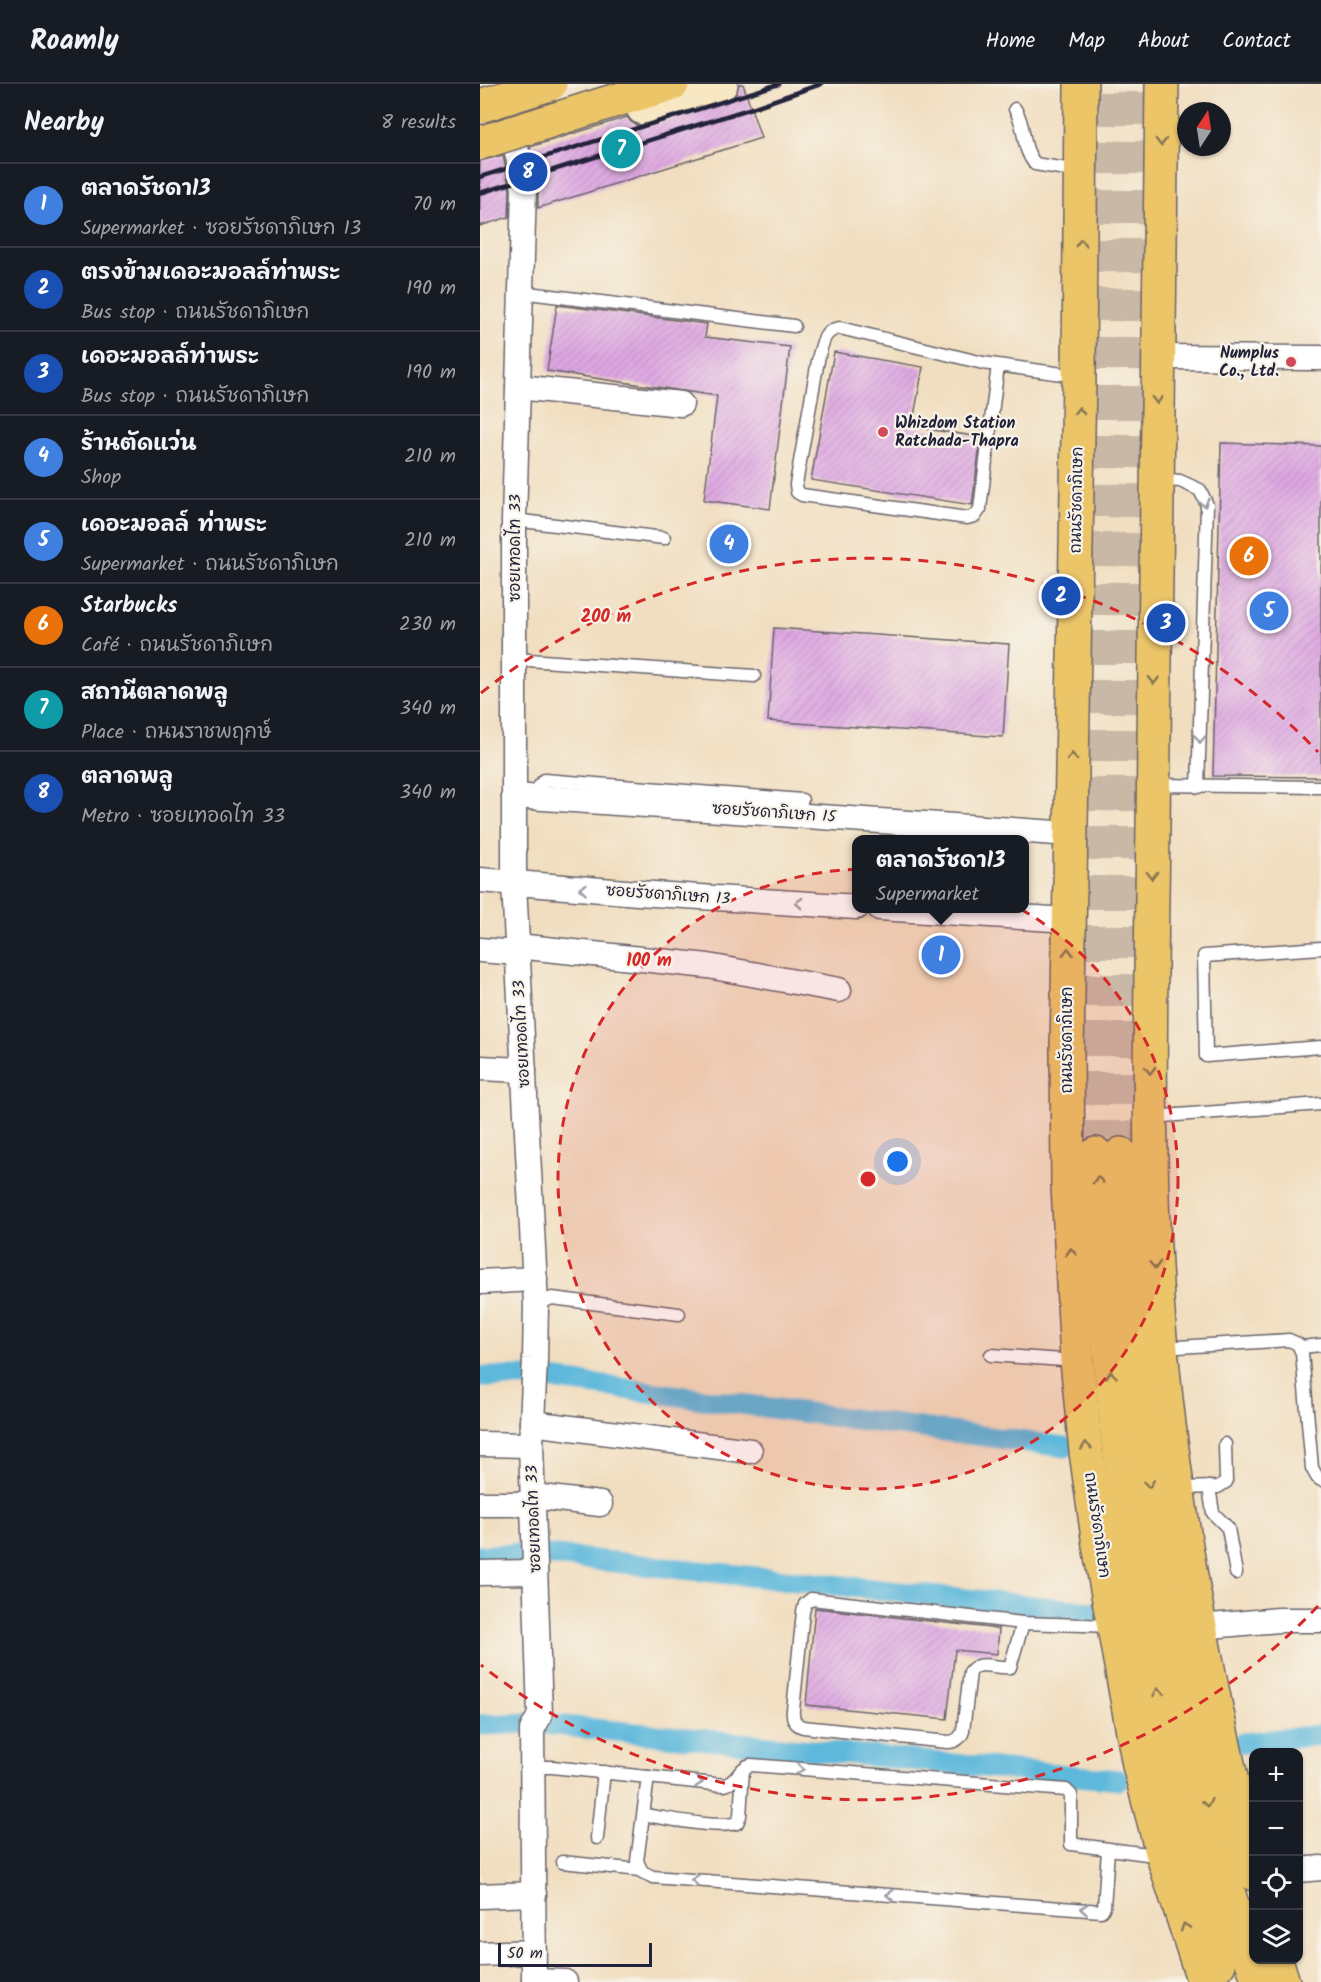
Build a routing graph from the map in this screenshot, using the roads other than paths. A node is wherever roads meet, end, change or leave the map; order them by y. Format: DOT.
graph roads {
  1 [pos="515,84"];
  2 [pos="550,84"];
  3 [pos="672,84"];
  4 [pos="721,84"];
  5 [pos="1081,84"];
  6 [pos="1162,84"];
  7 [pos="480,106"];
  8 [pos="1015,109"];
  9 [pos="480,143"];
  10 [pos="516,147"];
  11 [pos="480,158"];
  12 [pos="1082,172"];
  13 [pos="520,292"];
  14 [pos="794,326"];
  15 [pos="1157,357"];
  16 [pos="1321,358"];
  17 [pos="998,365"];
  18 [pos="1079,377"];
  19 [pos="518,387"];
  20 [pos="681,404"];
  21 [pos="1156,479"];
  22 [pos="514,520"];
  23 [pos="664,538"];
  24 [pos="514,658"];
  25 [pos="754,676"];
  26 [pos="1153,785"];
  27 [pos="1198,787"];
  28 [pos="1321,787"];
  29 [pos="522,796"];
  30 [pos="802,800"];
  31 [pos="1071,834"];
  32 [pos="480,880"];
  33 [pos="514,884"];
  34 [pos="852,907"];
  35 [pos="948,913"];
  36 [pos="1068,920"];
  37 [pos="1321,948"];
  38 [pos="518,949"];
  39 [pos="480,950"];
  40 [pos="839,990"];
  41 [pos="1321,1047"];
  42 [pos="480,1068"];
  43 [pos="524,1070"];
  44 [pos="1321,1104"];
  45 [pos="1150,1117"];
  46 [pos="535,1279"];
  47 [pos="480,1282"];
  48 [pos="536,1305"];
  49 [pos="679,1314"];
  50 [pos="1321,1345"];
  51 [pos="1300,1347"];
  52 [pos="1161,1348"];
  53 [pos="991,1355"];
  54 [pos="1077,1361"];
  55 [pos="532,1434"];
  56 [pos="480,1444"];
  57 [pos="1225,1444"];
  58 [pos="750,1451"];
  59 [pos="1321,1480"];
  60 [pos="1209,1487"];
  61 [pos="1177,1488"];
  62 [pos="533,1500"];
  63 [pos="480,1504"];
  64 [pos="600,1504"];
  65 [pos="535,1572"];
  66 [pos="480,1573"];
  67 [pos="1236,1573"];
  68 [pos="1321,1620"];
  69 [pos="1023,1623"];
  70 [pos="1113,1626"];
  71 [pos="1199,1627"];
  72 [pos="534,1767"];
  73 [pos="743,1769"];
  74 [pos="604,1772"];
  75 [pos="648,1777"];
  76 [pos="644,1815"];
  77 [pos="597,1838"];
  78 [pos="1108,1850"];
  79 [pos="1163,1856"];
  80 [pos="1250,1856"];
  81 [pos="562,1862"];
  82 [pos="1321,1868"];
  83 [pos="640,1869"];
  84 [pos="1303,1870"];
  85 [pos="534,1894"];
  86 [pos="480,1896"];
  87 [pos="534,1952"];
  88 [pos="480,1954"];
  89 [pos="1277,1964"];
  90 [pos="534,1981"];
  91 [pos="565,1982"];
  92 [pos="1204,1982"];
  93 [pos="1224,1982"];
  94 [pos="1259,1982"];
  95 [pos="1282,1982"];
  1 -- 10 [label="street, ซอยเทอดไท 33"];
  2 -- 7 [label="main road, bridge"];
  3 -- 9 [label="main road, bridge"];
  4 -- 10 [label="main road"];
  5 -- 12 [label="main road, ถนนรัชดาภิเษก"];
  6 -- 15 [label="main road, one-way"];
  8 -- 12 [label="lane"];
  10 -- 11 [label="main road"];
  10 -- 13 [label="street, ซอยเทอดไท 33"];
  18 -- 12 [label="main road, ถนนรัชดาภิเษก, one-way"];
  13 -- 14 [label="lane"];
  13 -- 19 [label="street, ซอยเทอดไท 33"];
  15 -- 16 [label="street"];
  15 -- 21 [label="main road, one-way"];
  17 -- 17 [label="lane"];
  17 -- 18 [label="lane"];
  31 -- 18 [label="main road, ถนนรัชดาภิเษก, one-way"];
  19 -- 20 [label="street"];
  19 -- 22 [label="street, ซอยเทอดไท 33"];
  21 -- 26 [label="main road, one-way"];
  21 -- 27 [label="lane, one-way"];
  22 -- 23 [label="lane"];
  22 -- 24 [label="street, ซอยเทอดไท 33"];
  24 -- 25 [label="lane"];
  24 -- 29 [label="street, ซอยเทอดไท 33"];
  26 -- 27 [label="lane"];
  26 -- 45 [label="main road, one-way"];
  27 -- 28 [label="lane"];
  29 -- 30 [label="lane"];
  29 -- 31 [label="street, ซอยรัชดาภิเษก 15"];
  29 -- 33 [label="street, ซอยเทอดไท 33"];
  31 -- 36 [label="main road, ถนนรัชดาภิเษก"];
  32 -- 33 [label="street, ซอยรัชดาภิเษก 13"];
  34 -- 33 [label="street, ซอยรัชดาภิเษก 13, one-way"];
  33 -- 38 [label="street, ซอยเทอดไท 33"];
  35 -- 36 [label="street"];
  54 -- 36 [label="main road, ถนนรัชดาภิเษก, one-way"];
  37 -- 41 [label="lane"];
  38 -- 39 [label="street"];
  38 -- 40 [label="street"];
  38 -- 43 [label="street, ซอยเทอดไท 33"];
  42 -- 43 [label="street"];
  43 -- 46 [label="street, ซอยเทอดไท 33"];
  44 -- 45 [label="lane"];
  45 -- 52 [label="main road, one-way"];
  46 -- 47 [label="street"];
  46 -- 48 [label="street, ซอยเทอดไท 33"];
  48 -- 49 [label="lane"];
  48 -- 55 [label="street, ซอยเทอดไท 33"];
  50 -- 51 [label="lane"];
  51 -- 52 [label="lane"];
  51 -- 59 [label="lane"];
  52 -- 61 [label="main road"];
  53 -- 54 [label="lane"];
  70 -- 54 [label="main road, ถนนรัชดาภิเษก, one-way"];
  55 -- 56 [label="street"];
  55 -- 58 [label="street"];
  55 -- 62 [label="street, ซอยเทอดไท 33"];
  57 -- 60 [label="lane"];
  60 -- 61 [label="lane"];
  60 -- 67 [label="lane"];
  61 -- 71 [label="main road"];
  62 -- 63 [label="street"];
  62 -- 64 [label="street"];
  62 -- 65 [label="street, ซอยเทอดไท 33"];
  65 -- 66 [label="street"];
  65 -- 72 [label="street, ซอยเทอดไท 33"];
  68 -- 71 [label="street"];
  69 -- 69 [label="lane"];
  69 -- 70 [label="lane"];
  70 -- 79 [label="main road, ถนนรัชดาภิเษก"];
  71 -- 80 [label="main road"];
  72 -- 74 [label="lane"];
  72 -- 85 [label="street, ซอยเทอดไท 33"];
  75 -- 73 [label="lane, one-way"];
  73 -- 76 [label="lane"];
  73 -- 78 [label="lane, one-way"];
  74 -- 75 [label="lane"];
  74 -- 77 [label="lane"];
  75 -- 76 [label="lane"];
  76 -- 83 [label="lane"];
  78 -- 79 [label="lane"];
  78 -- 83 [label="lane, one-way"];
  92 -- 79 [label="main road, ถนนรัชดาภิเษก, one-way"];
  81 -- 83 [label="lane"];
  82 -- 84 [label="street"];
  85 -- 86 [label="street"];
  85 -- 87 [label="street, ซอยเทอดไท 33"];
  87 -- 88 [label="street"];
  87 -- 90 [label="street, ซอยเทอดไท 33"];
  89 -- 95 [label="main road"];
  90 -- 91 [label="street"];
  93 -- 94 [label="main road, one-way"];
}
